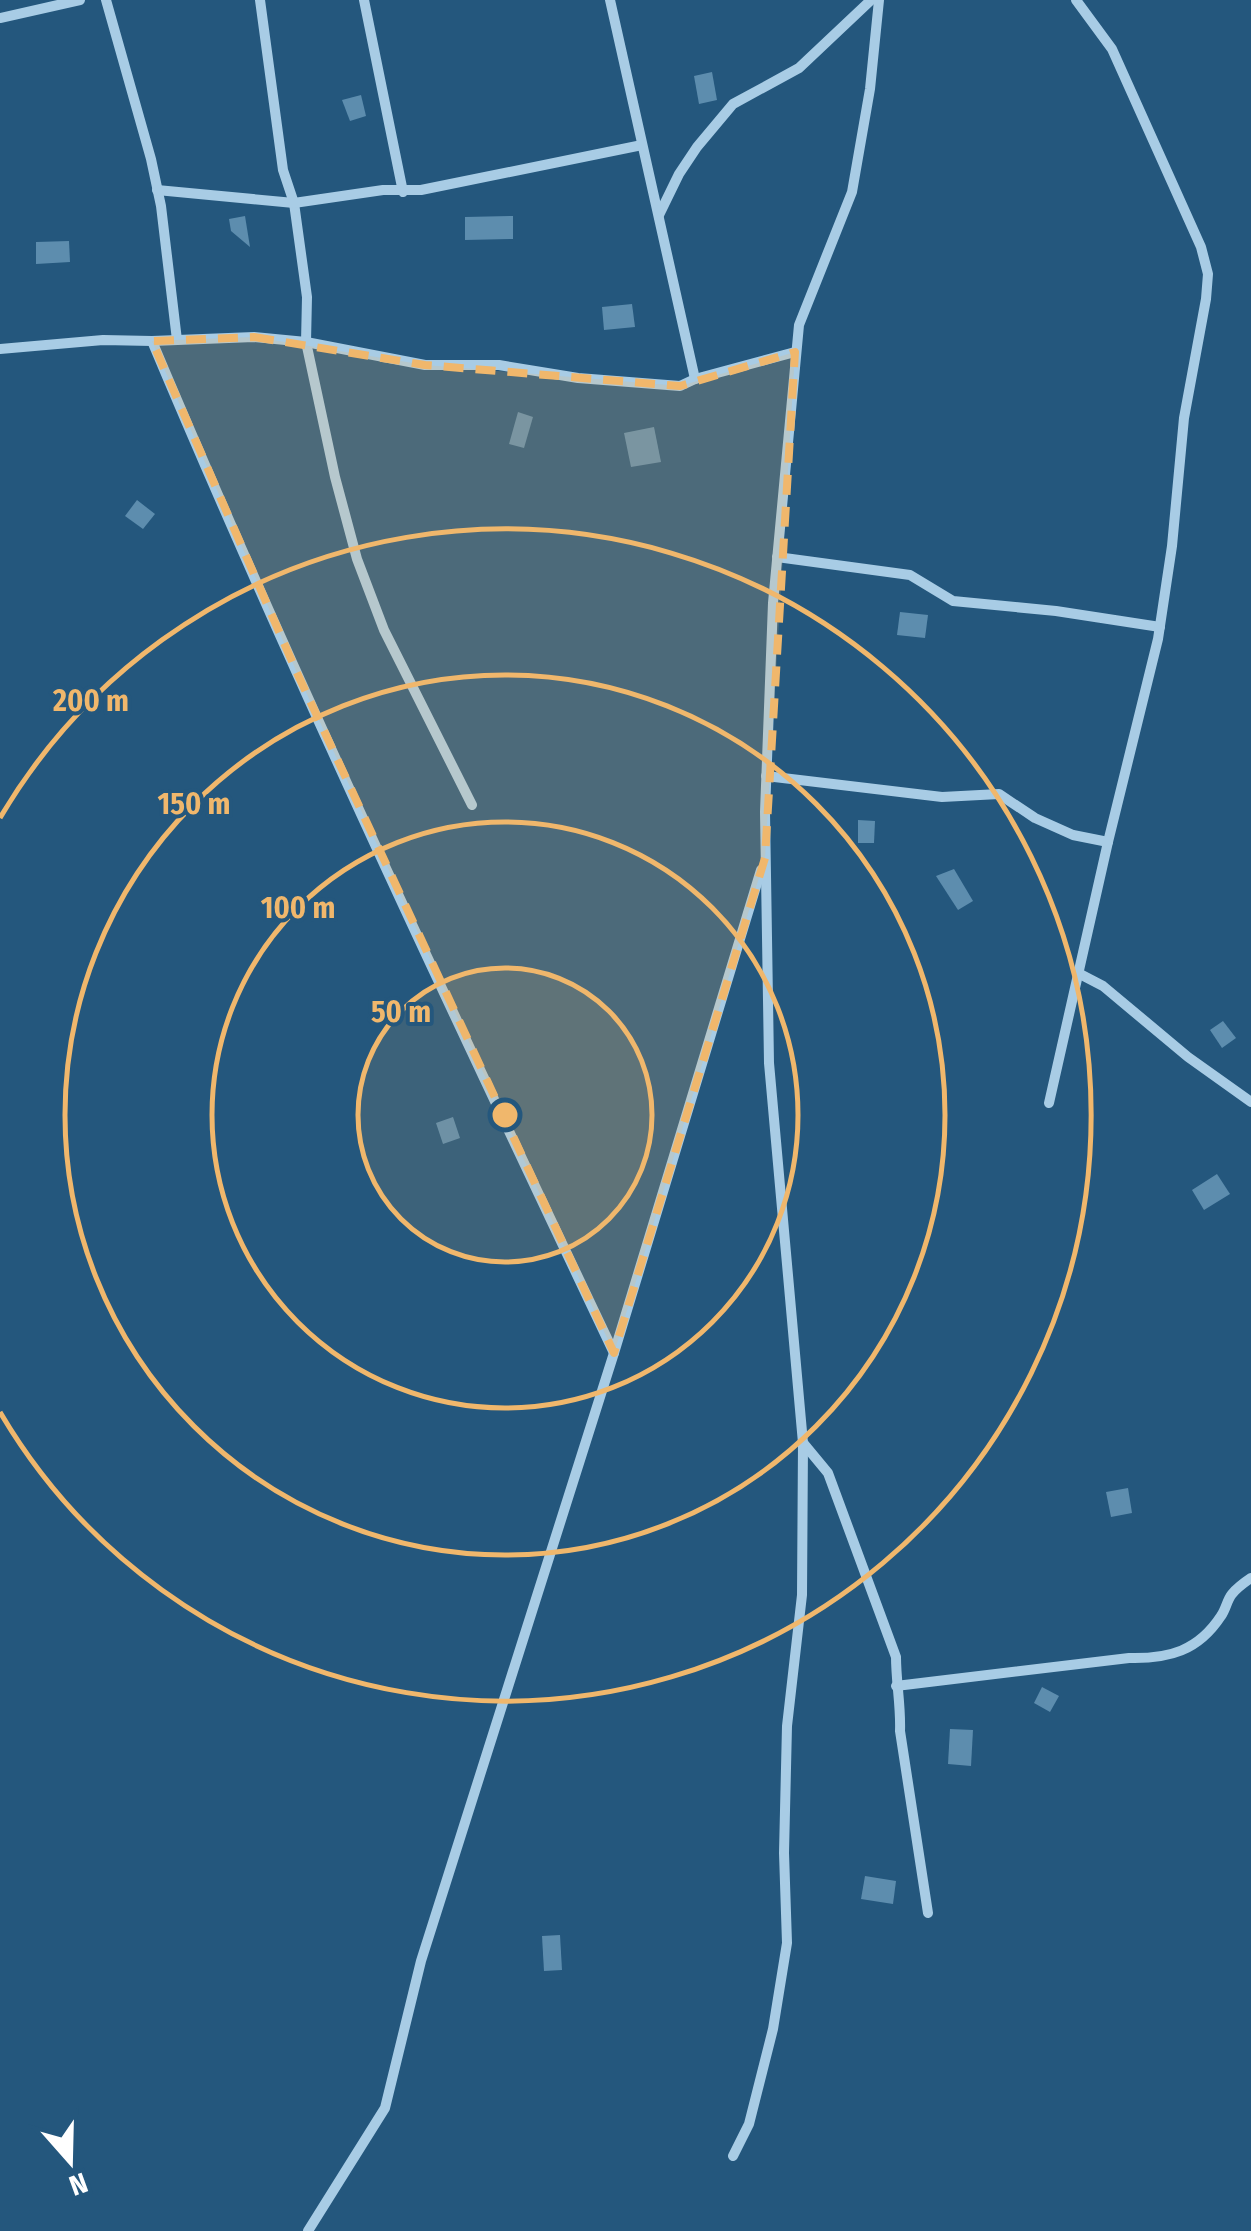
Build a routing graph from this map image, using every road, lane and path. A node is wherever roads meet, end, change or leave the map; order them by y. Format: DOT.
graph roads {
  1 [pos="80,0"];
  2 [pos="106,0"];
  3 [pos="260,0"];
  4 [pos="364,0"];
  5 [pos="610,0"];
  6 [pos="871,0"];
  7 [pos="880,0"];
  8 [pos="1076,0"];
  9 [pos="0,18"];
  10 [pos="642,145"];
  11 [pos="158,190"];
  12 [pos="403,192"];
  13 [pos="294,202"];
  14 [pos="658,216"];
  15 [pos="177,340"];
  16 [pos="152,341"];
  17 [pos="306,342"];
  18 [pos="0,348"];
  19 [pos="795,352"];
  20 [pos="695,379"];
  21 [pos="777,557"];
  22 [pos="1160,626"];
  23 [pos="766,776"];
  24 [pos="472,805"];
  25 [pos="1108,842"];
  26 [pos="765,858"];
  27 [pos="1078,973"];
  28 [pos="1049,1102"];
  29 [pos="1251,1102"];
  30 [pos="614,1354"];
  31 [pos="803,1443"];
  32 [pos="1251,1578"];
  33 [pos="896,1686"];
  34 [pos="928,1913"];
  35 [pos="733,2156"];
  36 [pos="308,2231"];
  1 -- 9 [label="street"];
  2 -- 11 [label="street"];
  3 -- 13 [label="street"];
  4 -- 12 [label="street"];
  5 -- 10 [label="street"];
  6 -- 14 [label="street"];
  7 -- 19 [label="street"];
  8 -- 22 [label="street"];
  10 -- 12 [label="street"];
  10 -- 14 [label="street"];
  11 -- 13 [label="street"];
  11 -- 15 [label="street"];
  12 -- 13 [label="street"];
  13 -- 17 [label="street"];
  14 -- 20 [label="street"];
  15 -- 16 [label="street"];
  15 -- 17 [label="street"];
  16 -- 18 [label="street"];
  16 -- 30 [label="street"];
  17 -- 20 [label="street"];
  17 -- 24 [label="street"];
  19 -- 20 [label="street"];
  19 -- 21 [label="street"];
  21 -- 22 [label="street"];
  21 -- 23 [label="street"];
  22 -- 25 [label="street"];
  23 -- 25 [label="street"];
  23 -- 26 [label="street"];
  25 -- 27 [label="street"];
  26 -- 30 [label="street"];
  26 -- 31 [label="street"];
  27 -- 28 [label="street"];
  27 -- 29 [label="street"];
  30 -- 36 [label="street"];
  31 -- 33 [label="street"];
  31 -- 35 [label="street"];
  32 -- 33 [label="street"];
  33 -- 34 [label="street"];
}
